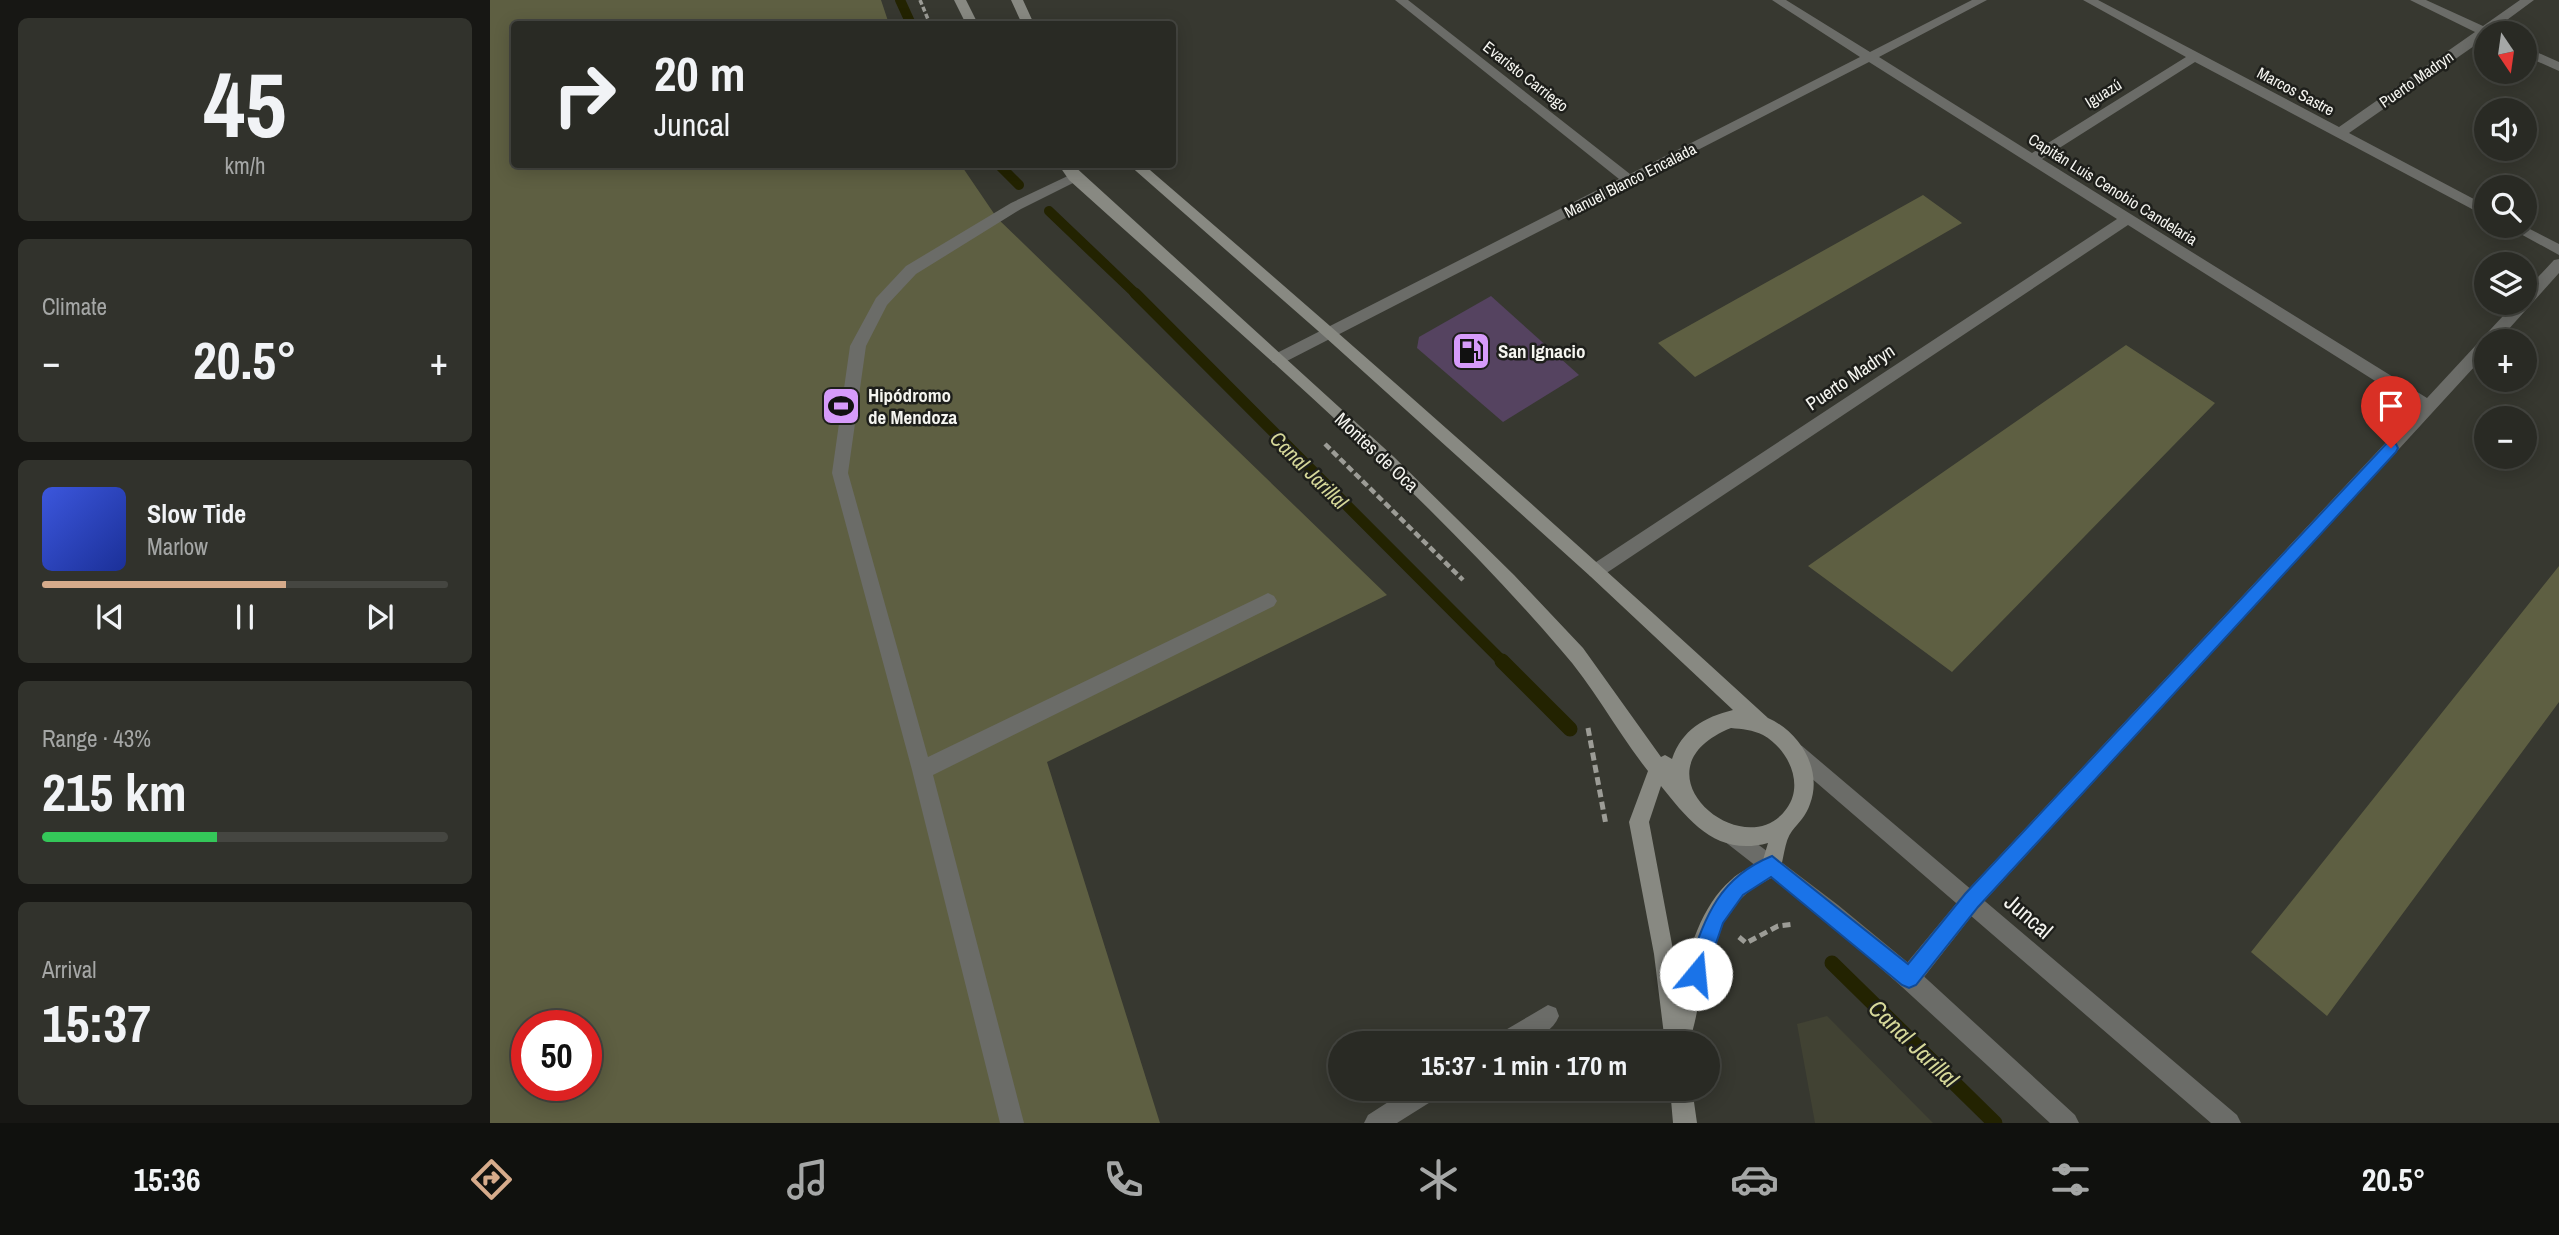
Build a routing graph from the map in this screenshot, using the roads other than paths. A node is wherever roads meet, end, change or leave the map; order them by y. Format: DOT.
graph roads {
  1 [pos="960,0"];
  2 [pos="1017,0"];
  3 [pos="1401,0"];
  4 [pos="1778,0"];
  5 [pos="1981,0"];
  6 [pos="2089,0"];
  7 [pos="2416,0"];
  8 [pos="2528,0"];
  9 [pos="970,21"];
  10 [pos="1027,21"];
  11 [pos="2500,21"];
  12 [pos="2474,27"];
  13 [pos="2474,40"];
  14 [pos="1869,57"];
  15 [pos="2194,57"];
  16 [pos="2538,57"];
  17 [pos="2559,67"];
  18 [pos="2338,134"];
  19 [pos="2032,159"];
  20 [pos="1139,168"];
  21 [pos="1070,171"];
  22 [pos="1629,180"];
  23 [pos="2474,205"];
  24 [pos="2127,219"];
  25 [pos="2536,238"];
  26 [pos="2559,250"];
  27 [pos="2559,264"];
  28 [pos="2537,289"];
  29 [pos="2513,315"];
  30 [pos="2500,329"];
  31 [pos="1330,333"];
  32 [pos="2474,357"];
  33 [pos="1279,359"];
  34 [pos="2428,407"];
  35 [pos="1596,571"];
  36 [pos="1268,601"];
  37 [pos="1763,726"];
  38 [pos="1684,748"];
  39 [pos="1793,751"];
  40 [pos="1659,768"];
  41 [pos="922,770"];
  42 [pos="1690,806"];
  43 [pos="1782,827"];
  44 [pos="1731,834"];
  45 [pos="1772,866"];
  46 [pos="1971,901"];
  47 [pos="1909,978"];
  48 [pos="1548,1016"];
  49 [pos="1524,1031"];
  50 [pos="1675,1031"];
  51 [pos="1680,1031"];
  52 [pos="1412,1101"];
  53 [pos="1682,1101"];
  54 [pos="1012,1123"];
  55 [pos="1377,1123"];
  56 [pos="1685,1123"];
  57 [pos="2067,1123"];
  58 [pos="2229,1123"];
  1 -- 9 [label="main road"];
  2 -- 10 [label="main road"];
  3 -- 22 [label="street, Evaristo Carriego"];
  4 -- 14 [label="street, Capitán Luis Cenobio Candelaria"];
  5 -- 14 [label="street, Manuel Blanco Encalada"];
  6 -- 15 [label="street, Marcos Sastre"];
  7 -- 12 [label="street"];
  8 -- 11 [label="street, Puerto Madryn"];
  13 -- 18 [label="street, Puerto Madryn"];
  14 -- 19 [label="street, Capitán Luis Cenobio Candelaria"];
  14 -- 22 [label="street, Manuel Blanco Encalada"];
  15 -- 18 [label="street, Marcos Sastre"];
  15 -- 19 [label="street, Iguazú"];
  16 -- 17 [label="street"];
  18 -- 23 [label="street, Marcos Sastre"];
  19 -- 24 [label="street, Capitán Luis Cenobio Candelaria"];
  20 -- 31 [label="main road"];
  21 -- 33 [label="main road, Montes de Oca"];
  21 -- 41 [label="street"];
  22 -- 31 [label="street, Manuel Blanco Encalada"];
  24 -- 34 [label="street, Capitán Luis Cenobio Candelaria"];
  24 -- 35 [label="street, Puerto Madryn"];
  25 -- 26 [label="street"];
  27 -- 28 [label="street"];
  29 -- 30 [label="street"];
  31 -- 33 [label="street, Manuel Blanco Encalada"];
  31 -- 35 [label="main road"];
  32 -- 34 [label="street"];
  33 -- 40 [label="main road, Montes de Oca"];
  34 -- 46 [label="street"];
  35 -- 37 [label="main road"];
  36 -- 41 [label="street"];
  37 -- 38 [label="main road"];
  37 -- 39 [label="main road"];
  38 -- 40 [label="main road"];
  38 -- 42 [label="main road"];
  39 -- 43 [label="main road"];
  39 -- 46 [label="street, Juncal"];
  40 -- 42 [label="main road, Montes de Oca"];
  40 -- 50 [label="main road"];
  41 -- 54 [label="street"];
  42 -- 44 [label="main road"];
  43 -- 44 [label="main road"];
  43 -- 45 [label="main road"];
  44 -- 45 [label="street"];
  45 -- 47 [label="street"];
  45 -- 51 [label="main road"];
  46 -- 47 [label="street"];
  46 -- 58 [label="street, Juncal"];
  47 -- 57 [label="street"];
  48 -- 49 [label="street"];
  52 -- 55 [label="street"];
  53 -- 56 [label="main road"];
}
